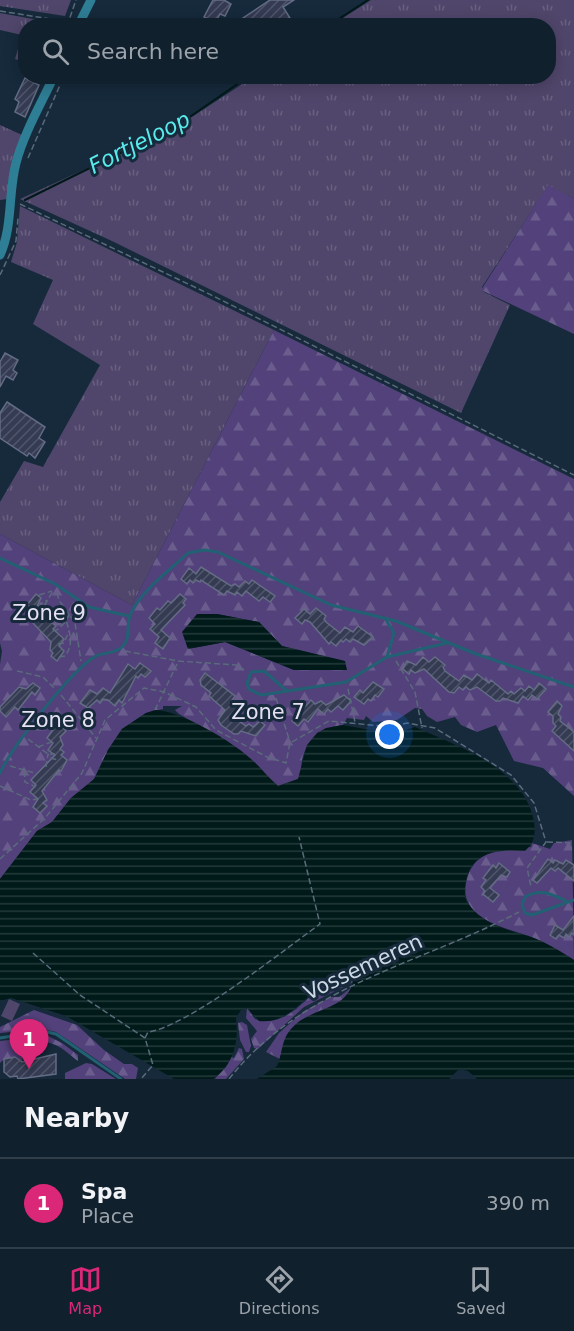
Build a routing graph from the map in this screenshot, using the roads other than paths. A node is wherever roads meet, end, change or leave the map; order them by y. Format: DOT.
graph roads {
  1 [pos="91,0"];
  2 [pos="82,18"];
  3 [pos="50,84"];
  4 [pos="0,255"];
  5 [pos="0,558"];
  6 [pos="129,616"];
  7 [pos="384,617"];
  8 [pos="449,643"];
  9 [pos="387,657"];
  10 [pos="574,687"];
  11 [pos="287,692"];
  12 [pos="0,772"];
  13 [pos="574,900"];
  14 [pos="566,901"];
  15 [pos="0,1038"];
  16 [pos="121,1079"];
  1 -- 2 [label="main road"];
  3 -- 4 [label="main road"];
  5 -- 6 [label="lane"];
  6 -- 7 [label="lane"];
  6 -- 12 [label="lane"];
  7 -- 8 [label="lane"];
  7 -- 9 [label="lane"];
  8 -- 9 [label="lane"];
  8 -- 10 [label="lane"];
  9 -- 11 [label="lane"];
  11 -- 11 [label="lane"];
  13 -- 14 [label="lane"];
  14 -- 14 [label="lane"];
  15 -- 16 [label="lane"];
}
